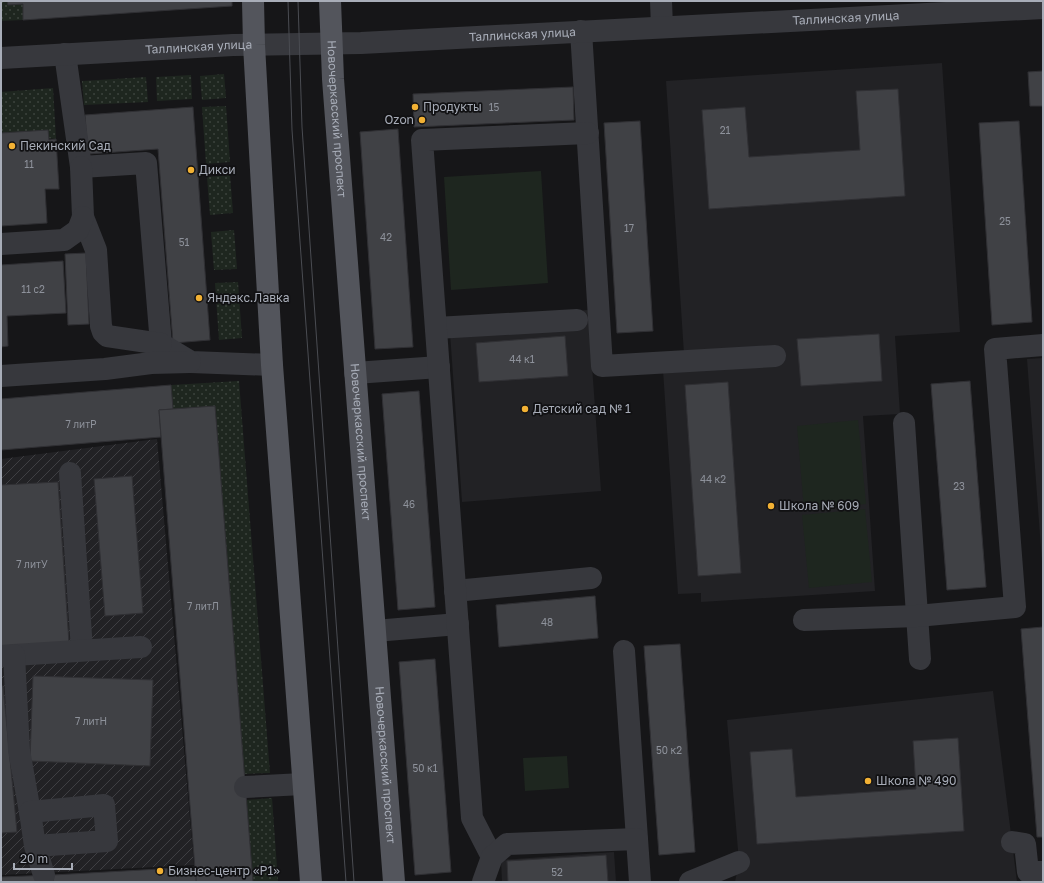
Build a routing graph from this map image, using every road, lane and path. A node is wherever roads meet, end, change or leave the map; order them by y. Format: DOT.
graph roads {
  1 [pos="253,1"];
  2 [pos="330,1"];
  3 [pos="661,1"];
  4 [pos="946,7"];
  5 [pos="1043,8"];
  6 [pos="662,27"];
  7 [pos="581,32"];
  8 [pos="330,44"];
  9 [pos="254,45"];
  10 [pos="66,54"];
  11 [pos="1,58"];
  12 [pos="588,133"];
  13 [pos="81,167"];
  14 [pos="83,218"];
  15 [pos="1,244"];
  16 [pos="577,320"];
  17 [pos="436,328"];
  18 [pos="161,344"];
  19 [pos="1043,345"];
  20 [pos="775,356"];
  21 [pos="191,362"];
  22 [pos="272,365"];
  23 [pos="438,367"];
  24 [pos="355,373"];
  25 [pos="1,376"];
  26 [pos="904,423"];
  27 [pos="70,473"];
  28 [pos="590,578"];
  29 [pos="455,590"];
  30 [pos="917,616"];
  31 [pos="804,620"];
  32 [pos="458,624"];
  33 [pos="374,631"];
  34 [pos="141,647"];
  35 [pos="82,650"];
  36 [pos="624,651"];
  37 [pos="8,655"];
  38 [pos="920,659"];
  39 [pos="303,784"];
  40 [pos="245,787"];
  41 [pos="30,812"];
  42 [pos="637,839"];
  43 [pos="1012,842"];
  44 [pos="35,846"];
  45 [pos="492,857"];
  46 [pos="739,862"];
  47 [pos="1043,872"];
  48 [pos="44,875"];
  49 [pos="311,882"];
  50 [pos="394,882"];
  51 [pos="483,882"];
  52 [pos="640,882"];
  53 [pos="686,882"];
  54 [pos="690,882"];
  1 -- 9 [label="main road"];
  2 -- 8 [label="main road, Новочеркасский проспект"];
  3 -- 6 [label="street"];
  4 -- 5 [label="street, Таллинская улица"];
  4 -- 6 [label="street, Таллинская улица"];
  6 -- 7 [label="street, Таллинская улица"];
  7 -- 8 [label="street, Таллинская улица"];
  7 -- 12 [label="street"];
  8 -- 9 [label="street, Таллинская улица"];
  8 -- 24 [label="main road, Новочеркасский проспект"];
  9 -- 10 [label="street, Таллинская улица"];
  9 -- 22 [label="main road"];
  10 -- 11 [label="street, Таллинская улица"];
  10 -- 13 [label="street"];
  12 -- 17 [label="street"];
  12 -- 20 [label="street"];
  13 -- 14 [label="street"];
  13 -- 18 [label="street"];
  14 -- 15 [label="street"];
  14 -- 18 [label="street"];
  16 -- 17 [label="street"];
  17 -- 23 [label="street"];
  18 -- 21 [label="street"];
  19 -- 30 [label="street"];
  21 -- 22 [label="street"];
  21 -- 25 [label="street"];
  22 -- 39 [label="main road"];
  23 -- 24 [label="street"];
  23 -- 29 [label="street"];
  24 -- 33 [label="main road, Новочеркасский проспект"];
  26 -- 30 [label="street"];
  27 -- 35 [label="street"];
  28 -- 29 [label="street"];
  29 -- 32 [label="street"];
  30 -- 31 [label="street"];
  30 -- 38 [label="street"];
  32 -- 33 [label="street"];
  32 -- 45 [label="street"];
  33 -- 50 [label="main road, Новочеркасский проспект"];
  34 -- 35 [label="street"];
  35 -- 37 [label="street"];
  36 -- 42 [label="street"];
  37 -- 41 [label="street"];
  39 -- 40 [label="street"];
  39 -- 49 [label="main road"];
  41 -- 44 [label="street"];
  41 -- 44 [label="street"];
  42 -- 45 [label="street"];
  42 -- 52 [label="street"];
  43 -- 47 [label="street"];
  44 -- 48 [label="street"];
  45 -- 51 [label="street"];
  46 -- 54 [label="street"];
  53 -- 54 [label="street"];
}
